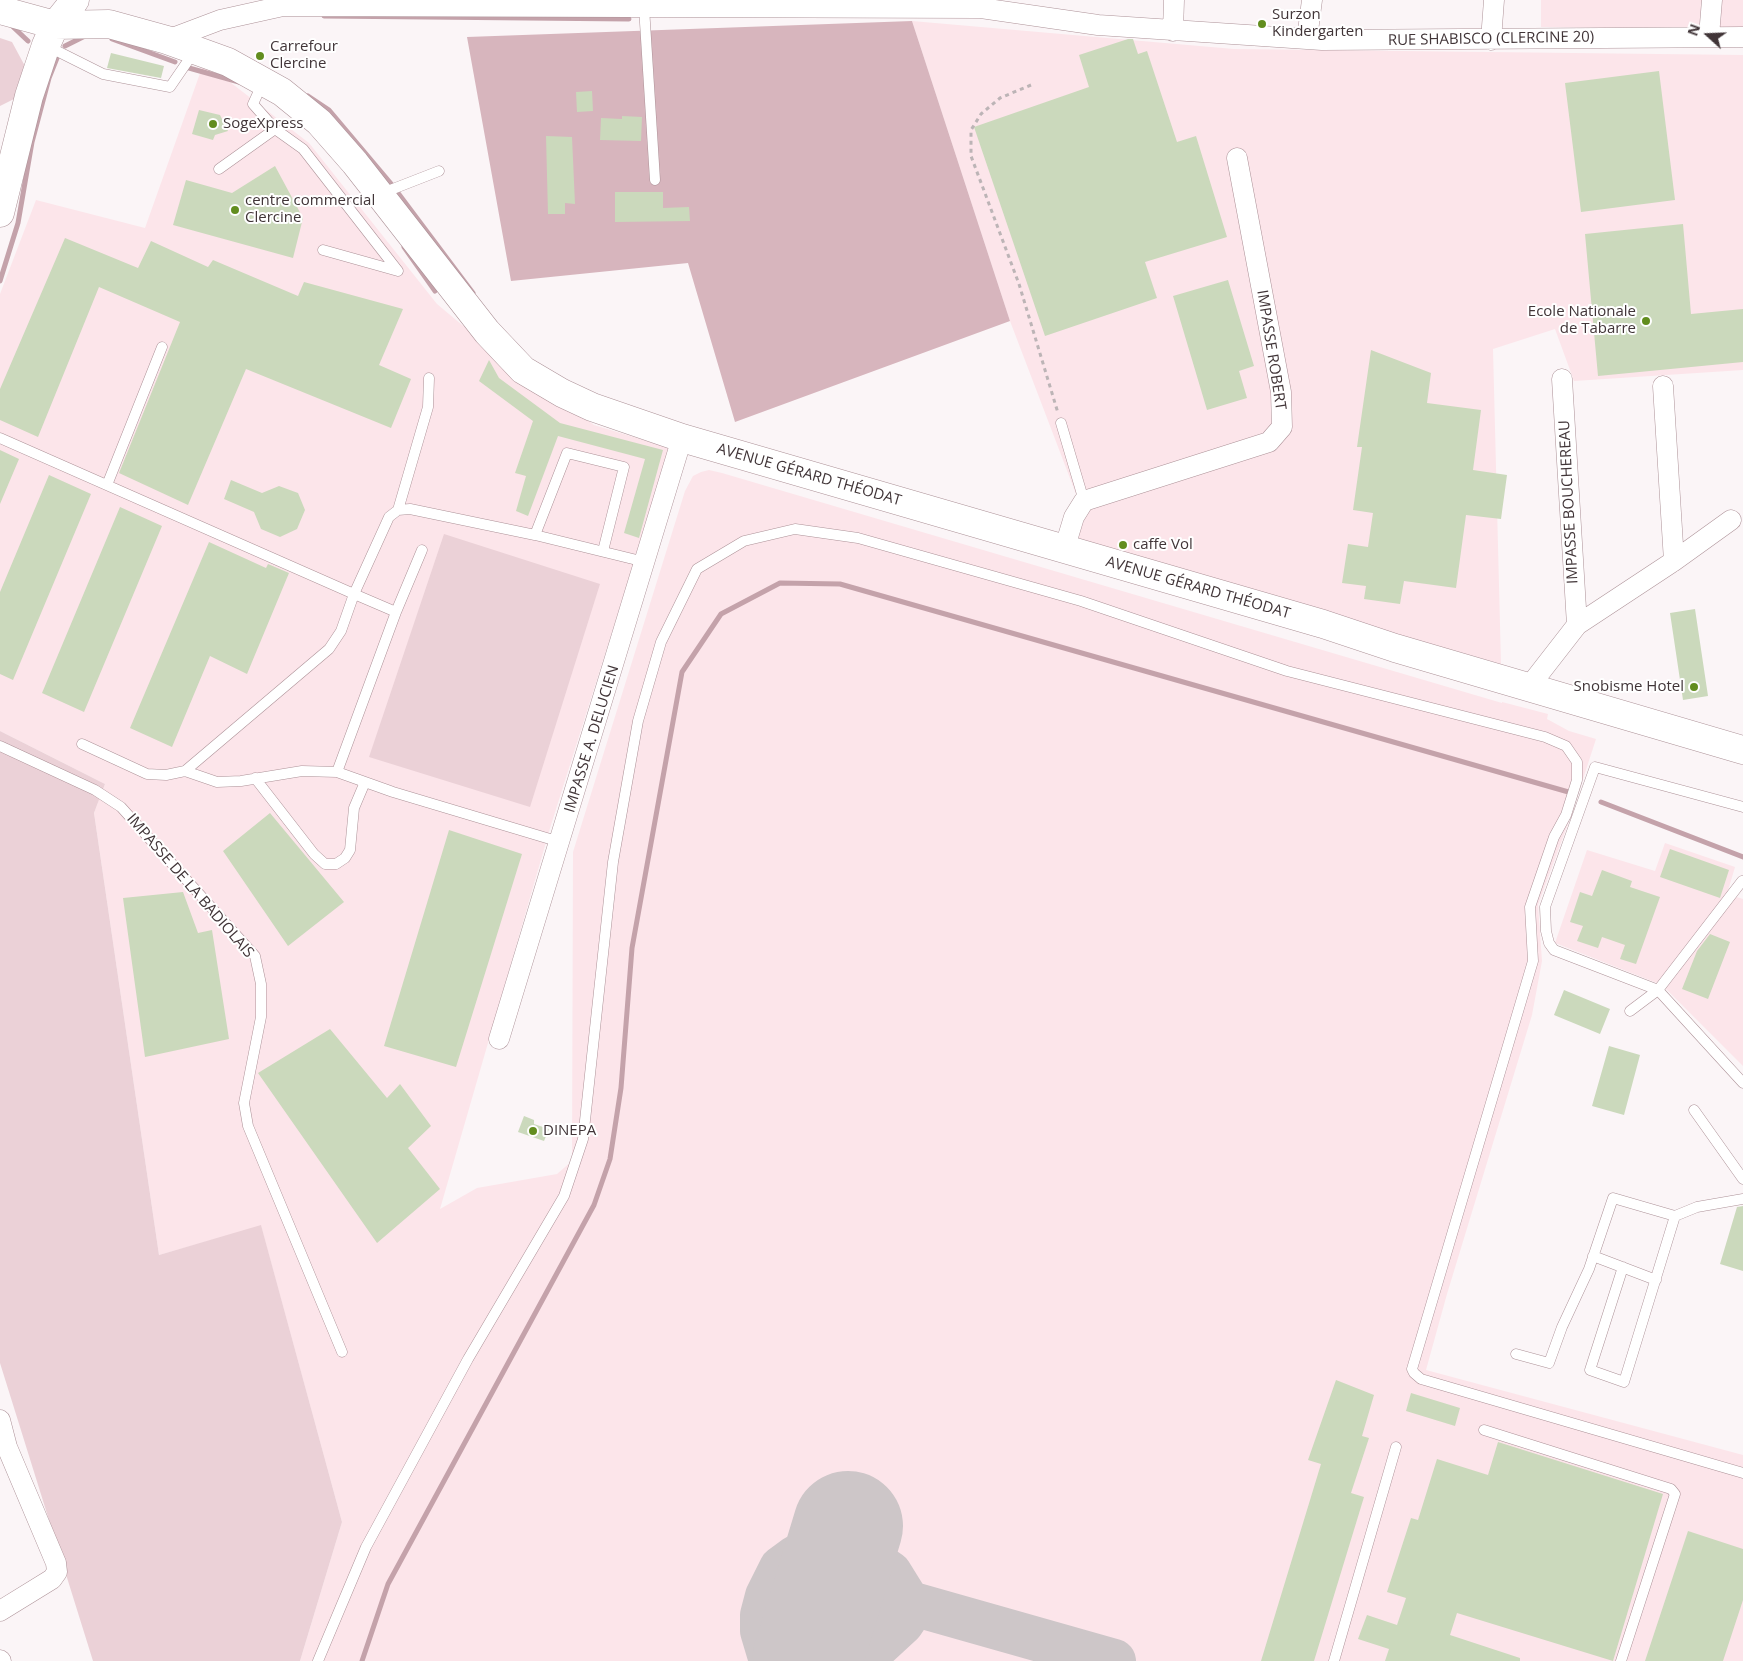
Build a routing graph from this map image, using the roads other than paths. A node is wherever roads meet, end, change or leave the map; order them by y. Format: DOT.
graph roads {
  1 [pos="74,0"];
  2 [pos="1174,0"];
  3 [pos="1312,0"];
  4 [pos="1494,0"];
  5 [pos="1712,0"];
  6 [pos="865,4"];
  7 [pos="996,5"];
  8 [pos="644,7"];
  9 [pos="0,10"];
  10 [pos="1172,31"];
  11 [pos="50,35"];
  12 [pos="1709,36"];
  13 [pos="1743,37"];
  14 [pos="1307,39"];
  15 [pos="167,40"];
  16 [pos="1491,40"];
  17 [pos="196,49"];
  18 [pos="264,81"];
  19 [pos="275,129"];
  20 [pos="1238,158"];
  21 [pos="219,169"];
  22 [pos="439,171"];
  23 [pos="655,180"];
  24 [pos="380,194"];
  25 [pos="1,204"];
  26 [pos="323,250"];
  27 [pos="162,347"];
  28 [pos="429,378"];
  29 [pos="1562,379"];
  30 [pos="1663,386"];
  31 [pos="1061,423"];
  32 [pos="0,438"];
  33 [pos="682,438"];
  34 [pos="107,485"];
  35 [pos="1084,501"];
  36 [pos="398,510"];
  37 [pos="1731,520"];
  38 [pos="536,534"];
  39 [pos="422,550"];
  40 [pos="1064,550"];
  41 [pos="603,551"];
  42 [pos="1674,561"];
  43 [pos="645,562"];
  44 [pos="354,594"];
  45 [pos="396,612"];
  46 [pos="1577,625"];
  47 [pos="1528,688"];
  48 [pos="82,744"];
  49 [pos="0,746"];
  50 [pos="1743,750"];
  51 [pos="186,771"];
  52 [pos="337,772"];
  53 [pos="255,778"];
  54 [pos="365,782"];
  55 [pos="1743,807"];
  56 [pos="560,842"];
  57 [pos="1742,881"];
  58 [pos="1658,990"];
  59 [pos="1630,1011"];
  60 [pos="499,1039"];
  61 [pos="1743,1083"];
  62 [pos="1694,1110"];
  63 [pos="1743,1179"];
  64 [pos="1743,1199"];
  65 [pos="1675,1216"];
  66 [pos="1593,1256"];
  67 [pos="1622,1267"];
  68 [pos="1656,1280"];
  69 [pos="342,1352"];
  70 [pos="1516,1354"];
  71 [pos="0,1420"];
  72 [pos="1484,1430"];
  73 [pos="1396,1447"];
  74 [pos="4,1448"];
  75 [pos="1743,1473"];
  76 [pos="0,1611"];
  77 [pos="318,1661"];
  78 [pos="1334,1661"];
  79 [pos="1621,1661"];
  1 -- 11 [label="street"];
  2 -- 10 [label="street"];
  3 -- 14 [label="street"];
  4 -- 16 [label="street"];
  5 -- 12 [label="street"];
  6 -- 7 [label="street, RUE SHABISCO (CLERCINE 20)"];
  6 -- 8 [label="street, RUE SHABISCO (CLERCINE 20)"];
  7 -- 10 [label="street, RUE SHABISCO (CLERCINE 20)"];
  8 -- 15 [label="street, RUE SHABISCO (CLERCINE 20)"];
  8 -- 23 [label="lane"];
  9 -- 11 [label="street, AVENUE GÉRARD THÉODAT"];
  10 -- 14 [label="street, RUE SHABISCO (CLERCINE 20)"];
  11 -- 15 [label="street, AVENUE GÉRARD THÉODAT"];
  11 -- 17 [label="lane"];
  11 -- 25 [label="street"];
  12 -- 13 [label="street, RUE SHABISCO (CLERCINE 20)"];
  12 -- 16 [label="street, RUE SHABISCO (CLERCINE 20)"];
  14 -- 16 [label="street, RUE SHABISCO (CLERCINE 20)"];
  15 -- 17 [label="street, AVENUE GÉRARD THÉODAT"];
  17 -- 18 [label="street, AVENUE GÉRARD THÉODAT"];
  18 -- 19 [label="lane"];
  18 -- 24 [label="street, AVENUE GÉRARD THÉODAT"];
  19 -- 21 [label="lane"];
  19 -- 26 [label="lane"];
  20 -- 35 [label="street, IMPASSE ROBERT"];
  22 -- 24 [label="lane"];
  24 -- 33 [label="street, AVENUE GÉRARD THÉODAT"];
  27 -- 34 [label="lane"];
  28 -- 36 [label="lane"];
  29 -- 46 [label="street, IMPASSE BOUCHEREAU"];
  30 -- 42 [label="street"];
  31 -- 35 [label="lane"];
  32 -- 34 [label="lane"];
  33 -- 40 [label="street, AVENUE GÉRARD THÉODAT"];
  33 -- 43 [label="street, IMPASSE A. DELUCIEN"];
  34 -- 44 [label="lane"];
  35 -- 40 [label="street"];
  36 -- 38 [label="lane"];
  36 -- 44 [label="lane"];
  37 -- 42 [label="street"];
  38 -- 41 [label="lane"];
  38 -- 41 [label="lane"];
  39 -- 45 [label="lane"];
  40 -- 47 [label="street, AVENUE GÉRARD THÉODAT"];
  41 -- 43 [label="lane"];
  42 -- 46 [label="street"];
  43 -- 56 [label="street, IMPASSE A. DELUCIEN"];
  44 -- 45 [label="lane"];
  44 -- 51 [label="lane"];
  45 -- 52 [label="lane"];
  46 -- 47 [label="street"];
  47 -- 50 [label="street, AVENUE GÉRARD THÉODAT"];
  48 -- 51 [label="lane"];
  49 -- 69 [label="lane, IMPASSE DE LA BADIOLAIS"];
  51 -- 53 [label="lane"];
  52 -- 53 [label="lane"];
  52 -- 54 [label="lane"];
  53 -- 54 [label="lane"];
  54 -- 56 [label="lane"];
  55 -- 58 [label="lane"];
  56 -- 60 [label="street, IMPASSE A. DELUCIEN"];
  57 -- 58 [label="lane"];
  58 -- 59 [label="lane"];
  58 -- 61 [label="lane"];
  62 -- 63 [label="lane"];
  64 -- 65 [label="lane"];
  65 -- 66 [label="lane"];
  65 -- 68 [label="lane"];
  66 -- 67 [label="lane"];
  66 -- 70 [label="lane"];
  67 -- 68 [label="lane"];
  67 -- 68 [label="lane"];
  71 -- 74 [label="street"];
  72 -- 79 [label="lane"];
  73 -- 78 [label="lane"];
  74 -- 76 [label="street"];
  75 -- 77 [label="lane"];
}
